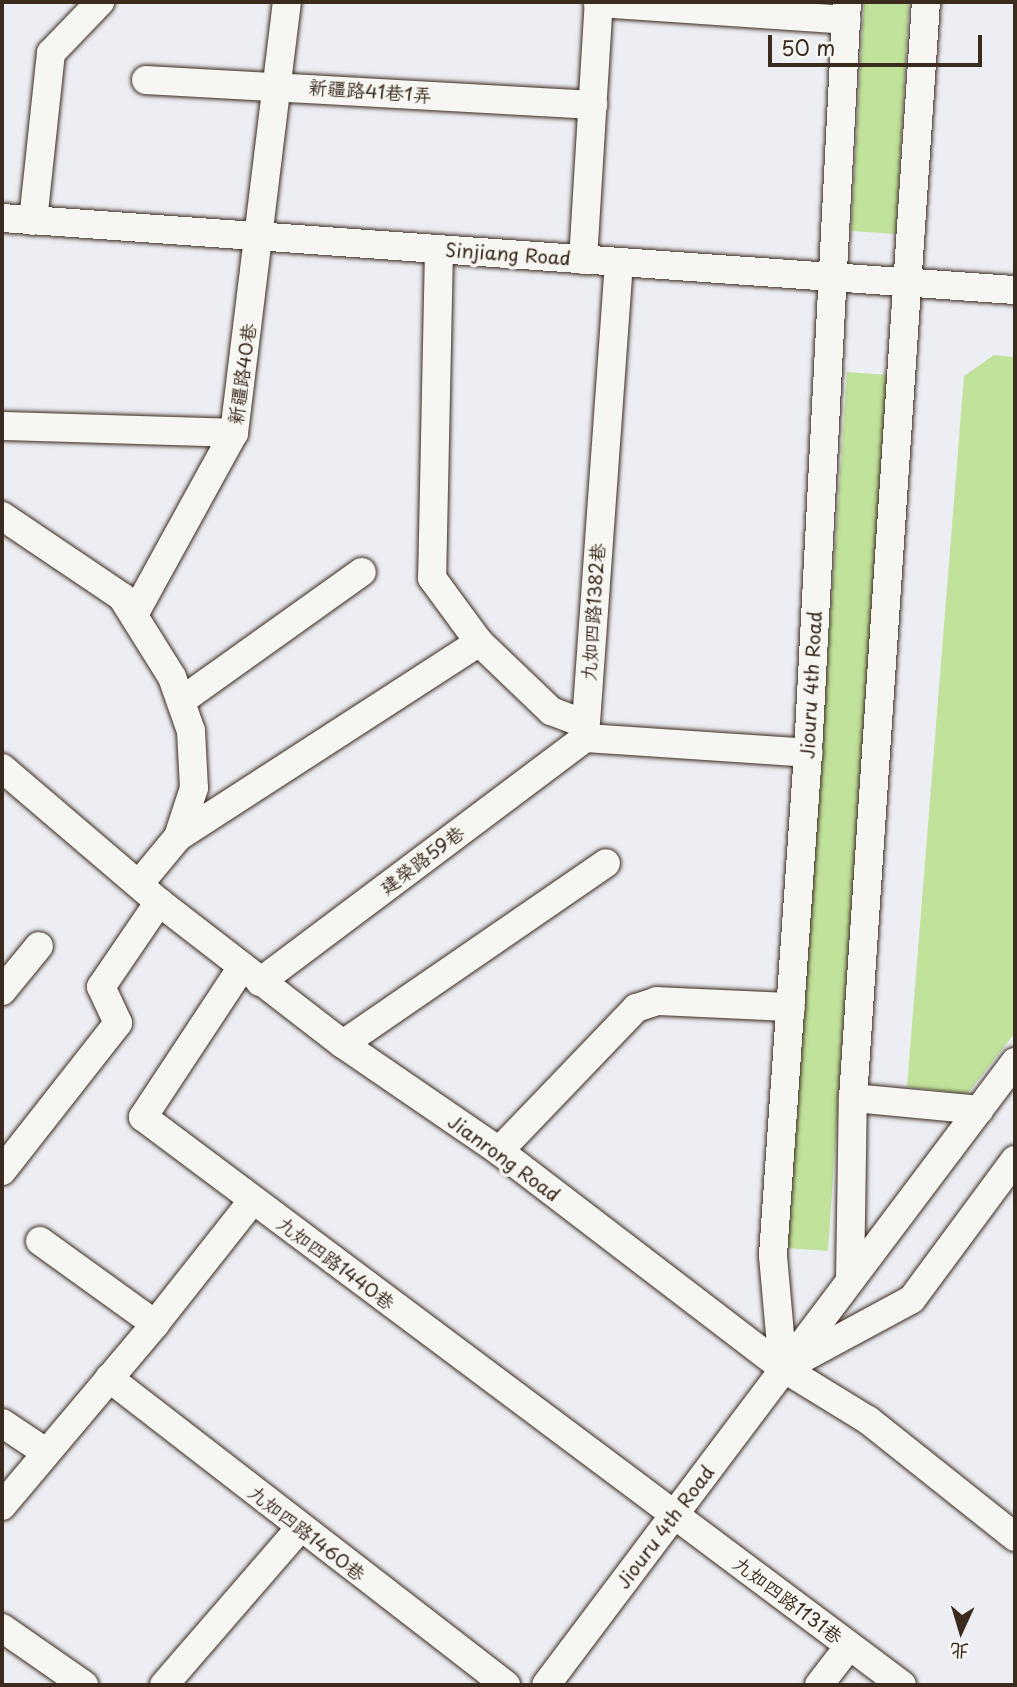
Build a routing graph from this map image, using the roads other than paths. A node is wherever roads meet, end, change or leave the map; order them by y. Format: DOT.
graph roads {
  1 [pos="100,2"];
  2 [pos="287,2"];
  3 [pos="598,2"];
  4 [pos="926,2"];
  5 [pos="846,11"];
  6 [pos="146,80"];
  7 [pos="277,86"];
  8 [pos="593,105"];
  9 [pos="2,218"];
  10 [pos="33,220"];
  11 [pos="260,236"];
  12 [pos="439,250"];
  13 [pos="583,260"];
  14 [pos="619,262"];
  15 [pos="832,277"];
  16 [pos="904,282"];
  17 [pos="1015,290"];
  18 [pos="2,426"];
  19 [pos="234,433"];
  20 [pos="2,516"];
  21 [pos="362,572"];
  22 [pos="135,613"];
  23 [pos="479,642"];
  24 [pos="181,701"];
  25 [pos="585,731"];
  26 [pos="808,753"];
  27 [pos="2,768"];
  28 [pos="178,836"];
  29 [pos="606,863"];
  30 [pos="149,893"];
  31 [pos="39,946"];
  32 [pos="251,974"];
  33 [pos="2,991"];
  34 [pos="791,1007"];
  35 [pos="343,1044"];
  36 [pos="1015,1062"];
  37 [pos="853,1098"];
  38 [pos="979,1110"];
  39 [pos="499,1151"];
  40 [pos="1015,1160"];
  41 [pos="5,1161"];
  42 [pos="252,1200"];
  43 [pos="40,1241"];
  44 [pos="850,1280"];
  45 [pos="155,1324"];
  46 [pos="783,1368"];
  47 [pos="109,1378"];
  48 [pos="2,1423"];
  49 [pos="44,1451"];
  50 [pos="2,1506"];
  51 [pos="674,1515"];
  52 [pos="300,1528"];
  53 [pos="1015,1537"];
  54 [pos="6,1641"];
  55 [pos="849,1646"];
  56 [pos="84,1685"];
  57 [pos="164,1685"];
  58 [pos="506,1685"];
  59 [pos="547,1685"];
  60 [pos="819,1685"];
  61 [pos="902,1685"];
  1 -- 10 [label="street"];
  2 -- 7 [label="street, 新疆路40巷"];
  3 -- 5 [label="street"];
  3 -- 8 [label="street"];
  4 -- 16 [label="street"];
  5 -- 15 [label="street, Jiouru 4th Road"];
  6 -- 7 [label="street, 新疆路41巷1弄"];
  7 -- 8 [label="street, 新疆路41巷1弄"];
  7 -- 11 [label="street, 新疆路40巷"];
  8 -- 13 [label="street"];
  9 -- 10 [label="street, Sinjiang Road"];
  10 -- 11 [label="street, Sinjiang Road"];
  11 -- 12 [label="street, Sinjiang Road"];
  11 -- 19 [label="street, 新疆路40巷"];
  12 -- 13 [label="street, Sinjiang Road"];
  12 -- 23 [label="street"];
  13 -- 14 [label="street, Sinjiang Road"];
  14 -- 15 [label="street, Sinjiang Road"];
  14 -- 25 [label="street, 九如四路1382巷"];
  15 -- 16 [label="street, Sinjiang Road"];
  15 -- 26 [label="street, Jiouru 4th Road"];
  16 -- 17 [label="street, Sinjiang Road"];
  16 -- 37 [label="street"];
  18 -- 19 [label="street"];
  19 -- 22 [label="street, 新疆路40巷"];
  20 -- 22 [label="street"];
  21 -- 24 [label="street"];
  22 -- 24 [label="street"];
  23 -- 25 [label="street"];
  23 -- 28 [label="street"];
  24 -- 28 [label="street"];
  25 -- 26 [label="street"];
  25 -- 32 [label="street, 建榮路59巷"];
  26 -- 34 [label="street, Jiouru 4th Road"];
  27 -- 30 [label="street, Jianrong Road"];
  28 -- 30 [label="street"];
  29 -- 35 [label="street"];
  30 -- 32 [label="street, Jianrong Road"];
  30 -- 41 [label="street"];
  31 -- 33 [label="street"];
  32 -- 35 [label="street, Jianrong Road"];
  32 -- 42 [label="street, 九如四路1440巷"];
  34 -- 39 [label="street"];
  34 -- 46 [label="street, Jiouru 4th Road"];
  35 -- 39 [label="street, Jianrong Road"];
  36 -- 38 [label="street, Jiouru 4th Road"];
  37 -- 38 [label="street"];
  37 -- 44 [label="street"];
  38 -- 44 [label="street, Jiouru 4th Road"];
  39 -- 46 [label="street, Jianrong Road"];
  40 -- 46 [label="street, Jiouru 4th Road"];
  42 -- 45 [label="street"];
  42 -- 51 [label="street, 九如四路1440巷"];
  43 -- 45 [label="street"];
  44 -- 46 [label="street, Jiouru 4th Road"];
  45 -- 47 [label="street"];
  46 -- 51 [label="street, Jiouru 4th Road"];
  46 -- 53 [label="street, Jianrong Road"];
  47 -- 49 [label="street"];
  47 -- 52 [label="street, 九如四路1460巷"];
  48 -- 49 [label="street"];
  49 -- 50 [label="street"];
  51 -- 55 [label="street, 九如四路1131巷"];
  51 -- 59 [label="street, Jiouru 4th Road"];
  52 -- 57 [label="street"];
  52 -- 58 [label="street, 九如四路1460巷"];
  54 -- 56 [label="street"];
  55 -- 60 [label="street"];
  55 -- 61 [label="street, 九如四路1131巷"];
}
